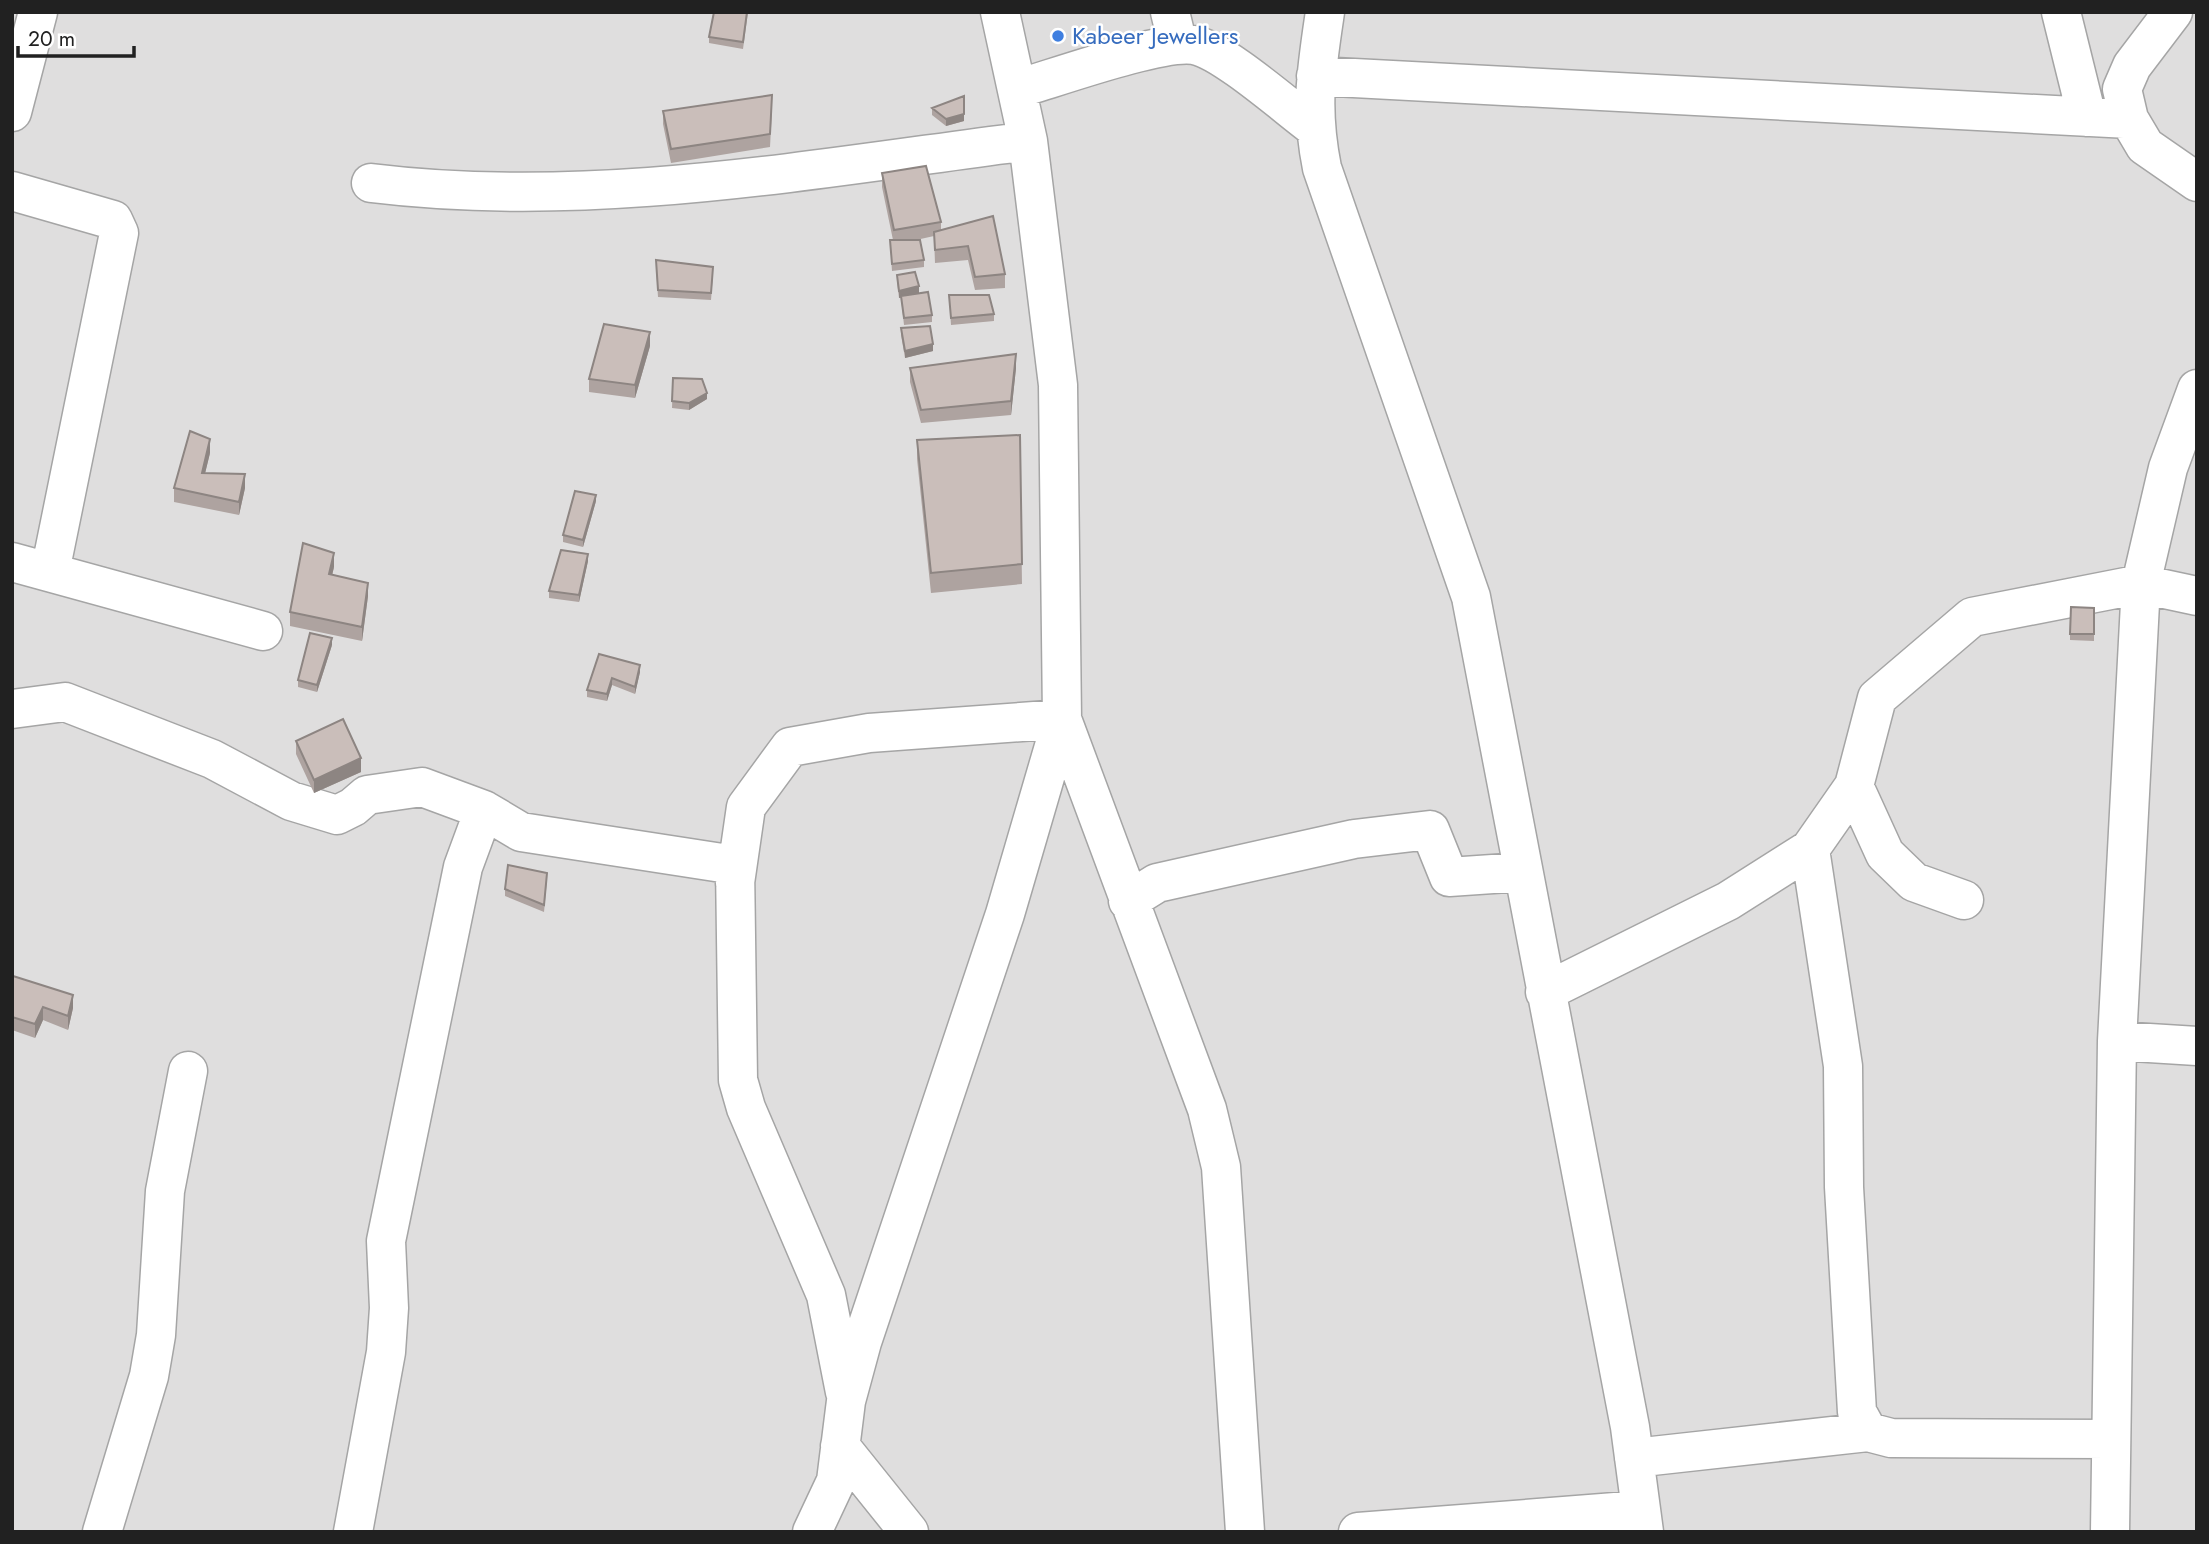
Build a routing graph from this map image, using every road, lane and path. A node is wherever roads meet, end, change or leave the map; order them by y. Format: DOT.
graph roads {
  1 [pos="38,12"];
  2 [pos="1000,12"];
  3 [pos="1325,12"];
  4 [pos="2061,12"];
  5 [pos="2173,12"];
  6 [pos="1174,29"];
  7 [pos="1316,76"];
  8 [pos="1017,89"];
  9 [pos="12,112"];
  10 [pos="2087,117"];
  11 [pos="2129,118"];
  12 [pos="1314,127"];
  13 [pos="1028,141"];
  14 [pos="2197,182"];
  15 [pos="371,183"];
  16 [pos="12,191"];
  17 [pos="2197,389"];
  18 [pos="12,562"];
  19 [pos="50,572"];
  20 [pos="2141,584"];
  21 [pos="2197,596"];
  22 [pos="263,631"];
  23 [pos="12,709"];
  24 [pos="1062,719"];
  25 [pos="1854,786"];
  26 [pos="484,810"];
  27 [pos="1810,849"];
  28 [pos="1522,872"];
  29 [pos="735,883"];
  30 [pos="1964,900"];
  31 [pos="1128,901"];
  32 [pos="1545,992"];
  33 [pos="2118,1041"];
  34 [pos="2197,1046"];
  35 [pos="188,1071"];
  36 [pos="846,1401"];
  37 [pos="1868,1432"];
  38 [pos="2111,1439"];
  39 [pos="840,1446"];
  40 [pos="1634,1458"];
  41 [pos="1643,1521"];
  42 [pos="102,1532"];
  43 [pos="353,1532"];
  44 [pos="812,1532"];
  45 [pos="909,1532"];
  46 [pos="1245,1532"];
  47 [pos="1358,1532"];
  48 [pos="2110,1532"];
  1 -- 9 [label="street"];
  2 -- 8 [label="street"];
  3 -- 7 [label="street"];
  4 -- 10 [label="street"];
  5 -- 11 [label="street"];
  6 -- 8 [label="street"];
  6 -- 12 [label="street"];
  7 -- 10 [label="street"];
  7 -- 12 [label="street"];
  8 -- 13 [label="street"];
  10 -- 11 [label="street"];
  11 -- 14 [label="street"];
  12 -- 28 [label="street"];
  13 -- 15 [label="street"];
  13 -- 24 [label="street"];
  16 -- 19 [label="street"];
  17 -- 20 [label="street"];
  18 -- 19 [label="street"];
  19 -- 22 [label="street"];
  20 -- 21 [label="street"];
  20 -- 25 [label="street"];
  20 -- 33 [label="street"];
  23 -- 26 [label="street"];
  24 -- 29 [label="street"];
  24 -- 31 [label="street"];
  24 -- 36 [label="street"];
  25 -- 27 [label="street"];
  25 -- 30 [label="street"];
  26 -- 29 [label="street"];
  26 -- 43 [label="street"];
  27 -- 32 [label="street"];
  27 -- 37 [label="street"];
  28 -- 31 [label="street"];
  28 -- 32 [label="street"];
  29 -- 36 [label="street"];
  31 -- 46 [label="street"];
  32 -- 40 [label="street"];
  33 -- 34 [label="street"];
  33 -- 38 [label="street"];
  35 -- 42 [label="street"];
  36 -- 39 [label="street"];
  37 -- 38 [label="street"];
  37 -- 40 [label="street"];
  38 -- 48 [label="street"];
  39 -- 44 [label="street"];
  39 -- 45 [label="street"];
  40 -- 41 [label="street"];
  41 -- 47 [label="street"];
}
